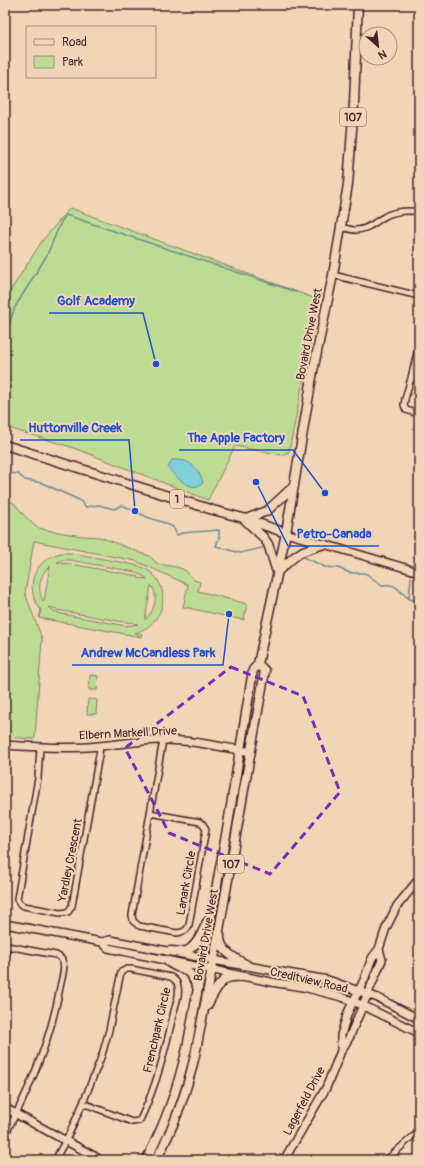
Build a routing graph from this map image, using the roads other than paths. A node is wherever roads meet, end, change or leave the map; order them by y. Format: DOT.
graph roads {
  1 [pos="358,5"];
  2 [pos="419,212"];
  3 [pos="340,227"];
  4 [pos="333,275"];
  5 [pos="419,296"];
  6 [pos="419,347"];
  7 [pos="411,378"];
  8 [pos="419,380"];
  9 [pos="419,414"];
  10 [pos="5,446"];
  11 [pos="294,486"];
  12 [pos="245,518"];
  13 [pos="286,532"];
  14 [pos="324,544"];
  15 [pos="277,572"];
  16 [pos="419,572"];
  17 [pos="258,664"];
  18 [pos="163,740"];
  19 [pos="5,745"];
  20 [pos="100,746"];
  21 [pos="40,747"];
  22 [pos="239,750"];
  23 [pos="251,752"];
  24 [pos="150,813"];
  25 [pos="419,879"];
  26 [pos="212,910"];
  27 [pos="221,919"];
  28 [pos="5,924"];
  29 [pos="102,942"];
  30 [pos="6,946"];
  31 [pos="379,949"];
  32 [pos="170,951"];
  33 [pos="204,958"];
  34 [pos="5,959"];
  35 [pos="166,960"];
  36 [pos="214,960"];
  37 [pos="246,966"];
  38 [pos="202,967"];
  39 [pos="212,969"];
  40 [pos="244,977"];
  41 [pos="198,989"];
  42 [pos="359,991"];
  43 [pos="367,994"];
  44 [pos="354,1001"];
  45 [pos="362,1005"];
  46 [pos="204,1012"];
  47 [pos="419,1019"];
  48 [pos="419,1033"];
  49 [pos="341,1051"];
  50 [pos="83,1103"];
  51 [pos="5,1108"];
  52 [pos="16,1114"];
  53 [pos="5,1135"];
  54 [pos="66,1140"];
  55 [pos="55,1160"];
  56 [pos="100,1160"];
  57 [pos="146,1160"];
  58 [pos="156,1160"];
  59 [pos="284,1160"];
  1 -- 3 [label="main road, Bovaird Drive West / 107"];
  2 -- 3 [label="street"];
  3 -- 4 [label="main road, Bovaird Drive West / 107"];
  4 -- 5 [label="street"];
  4 -- 11 [label="main road, Bovaird Drive West / 107"];
  6 -- 7 [label="street"];
  7 -- 8 [label="street"];
  7 -- 9 [label="street"];
  10 -- 12 [label="main road, 1"];
  11 -- 12 [label="main road"];
  11 -- 13 [label="main road, Bovaird Drive West / 107"];
  12 -- 13 [label="main road, 1"];
  12 -- 15 [label="main road"];
  13 -- 14 [label="main road, 1"];
  13 -- 15 [label="main road, Bovaird Drive West / 107"];
  14 -- 15 [label="main road"];
  14 -- 16 [label="main road, 1"];
  15 -- 17 [label="main road, Bovaird Drive West / 107"];
  17 -- 22 [label="main road, Bovaird Drive West / 107"];
  17 -- 23 [label="main road, Bovaird Drive West / 107"];
  18 -- 20 [label="main road, Elbern Markell Drive"];
  18 -- 22 [label="main road, Elbern Markell Drive"];
  18 -- 24 [label="street, Lanark Circle"];
  19 -- 21 [label="main road, Elbern Markell Drive"];
  20 -- 21 [label="main road, Elbern Markell Drive"];
  20 -- 21 [label="street, Yardley Crescent"];
  22 -- 23 [label="main road, Elbern Markell Drive"];
  22 -- 26 [label="main road, Bovaird Drive West / 107"];
  23 -- 27 [label="main road, Bovaird Drive West / 107"];
  24 -- 24 [label="street, Lanark Circle"];
  25 -- 31 [label="main road, Lagerfeld Drive"];
  26 -- 32 [label="main road"];
  26 -- 33 [label="main road, Bovaird Drive West / 107"];
  27 -- 36 [label="main road, Bovaird Drive West / 107"];
  27 -- 37 [label="main road"];
  28 -- 29 [label="main road"];
  29 -- 32 [label="main road, Creditview Road"];
  29 -- 35 [label="main road, Creditview Road"];
  30 -- 34 [label="street"];
  30 -- 52 [label="street"];
  31 -- 42 [label="main road, Lagerfeld Drive"];
  31 -- 43 [label="main road, Lagerfeld Drive"];
  32 -- 33 [label="main road, Creditview Road"];
  33 -- 36 [label="main road, Creditview Road"];
  33 -- 38 [label="main road, Bovaird Drive West / 107"];
  35 -- 38 [label="main road, Creditview Road"];
  35 -- 41 [label="main road"];
  36 -- 37 [label="main road, Creditview Road"];
  36 -- 39 [label="main road, Bovaird Drive West / 107"];
  37 -- 42 [label="main road, Creditview Road"];
  38 -- 39 [label="main road, Creditview Road"];
  38 -- 41 [label="main road, Bovaird Drive West / 107"];
  39 -- 40 [label="main road, Creditview Road"];
  39 -- 46 [label="main road, Bovaird Drive West / 107"];
  40 -- 44 [label="main road, Creditview Road"];
  40 -- 46 [label="main road"];
  41 -- 57 [label="main road, Bovaird Drive West / 107"];
  42 -- 43 [label="main road, Creditview Road"];
  42 -- 44 [label="main road, Lagerfeld Drive"];
  43 -- 45 [label="main road, Lagerfeld Drive"];
  43 -- 47 [label="main road, Creditview Road"];
  44 -- 45 [label="main road, Creditview Road"];
  44 -- 49 [label="main road, Lagerfeld Drive"];
  45 -- 48 [label="main road, Creditview Road"];
  45 -- 49 [label="main road, Lagerfeld Drive"];
  46 -- 58 [label="main road, Bovaird Drive West / 107"];
  49 -- 59 [label="main road, Lagerfeld Drive"];
  50 -- 50 [label="street, Frenchpark Circle"];
  50 -- 54 [label="street, Frenchpark Circle"];
  51 -- 52 [label="main road"];
  52 -- 53 [label="street"];
  52 -- 54 [label="main road"];
  54 -- 55 [label="street, Frenchpark Circle"];
  54 -- 56 [label="main road"];
}
